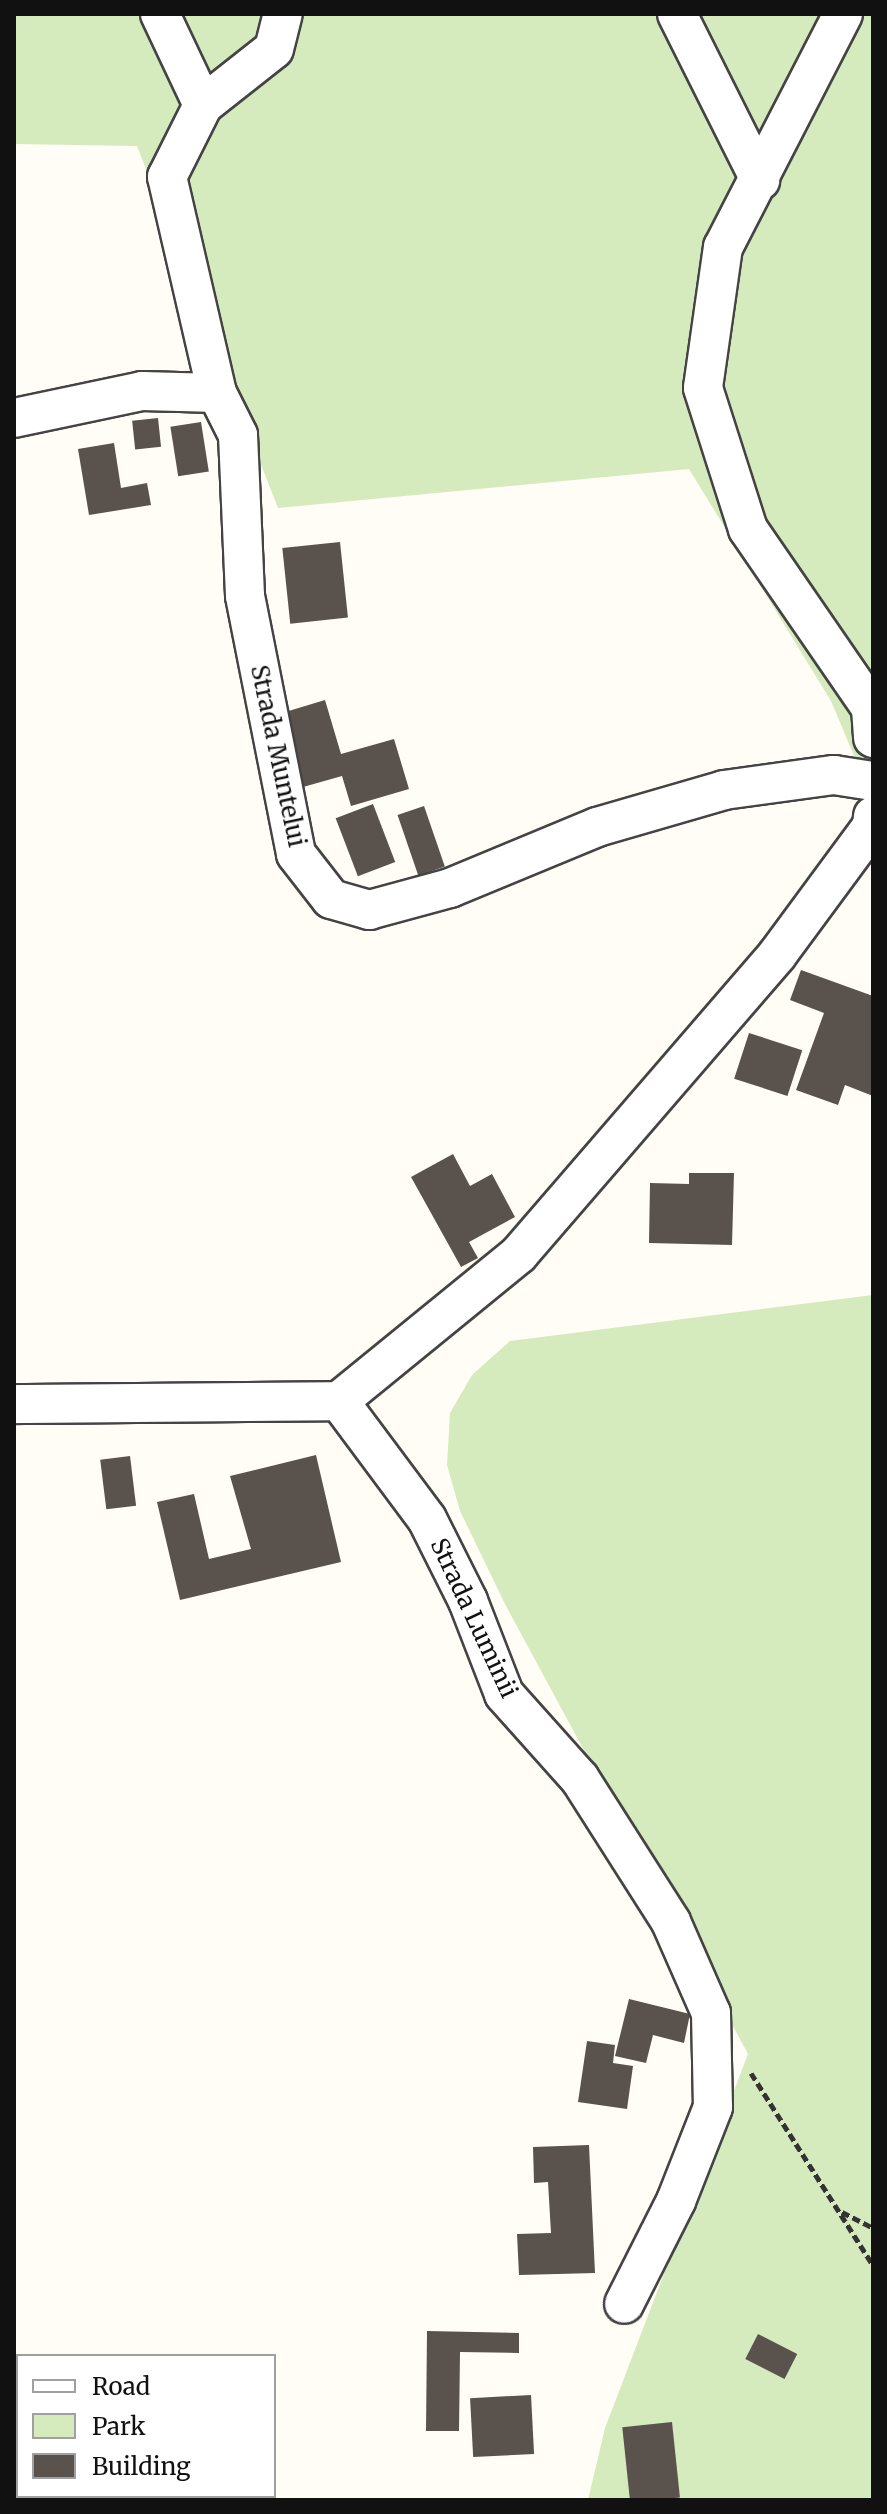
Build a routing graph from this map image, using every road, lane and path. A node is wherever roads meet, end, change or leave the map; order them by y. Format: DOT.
graph roads {
  1 [pos="160,14"];
  2 [pos="283,14"];
  3 [pos="677,14"];
  4 [pos="843,14"];
  5 [pos="203,105"];
  6 [pos="760,180"];
  7 [pos="217,393"];
  8 [pos="14,418"];
  9 [pos="873,738"];
  10 [pos="873,781"];
  11 [pos="873,816"];
  12 [pos="339,1401"];
  13 [pos="14,1404"];
  14 [pos="744,2063"];
  15 [pos="841,2211"];
  16 [pos="873,2228"];
  17 [pos="873,2265"];
  18 [pos="624,2304"];
  1 -- 5 [label="street"];
  2 -- 5 [label="street"];
  3 -- 6 [label="street"];
  4 -- 6 [label="street"];
  5 -- 7 [label="street, Strada Muntelui"];
  6 -- 9 [label="street"];
  7 -- 8 [label="street"];
  7 -- 10 [label="street, Strada Muntelui"];
  11 -- 12 [label="street"];
  12 -- 13 [label="street"];
  12 -- 18 [label="street, Strada Luminii"];
  14 -- 15 [label="path"];
  15 -- 16 [label="path"];
  15 -- 17 [label="path"];
}
